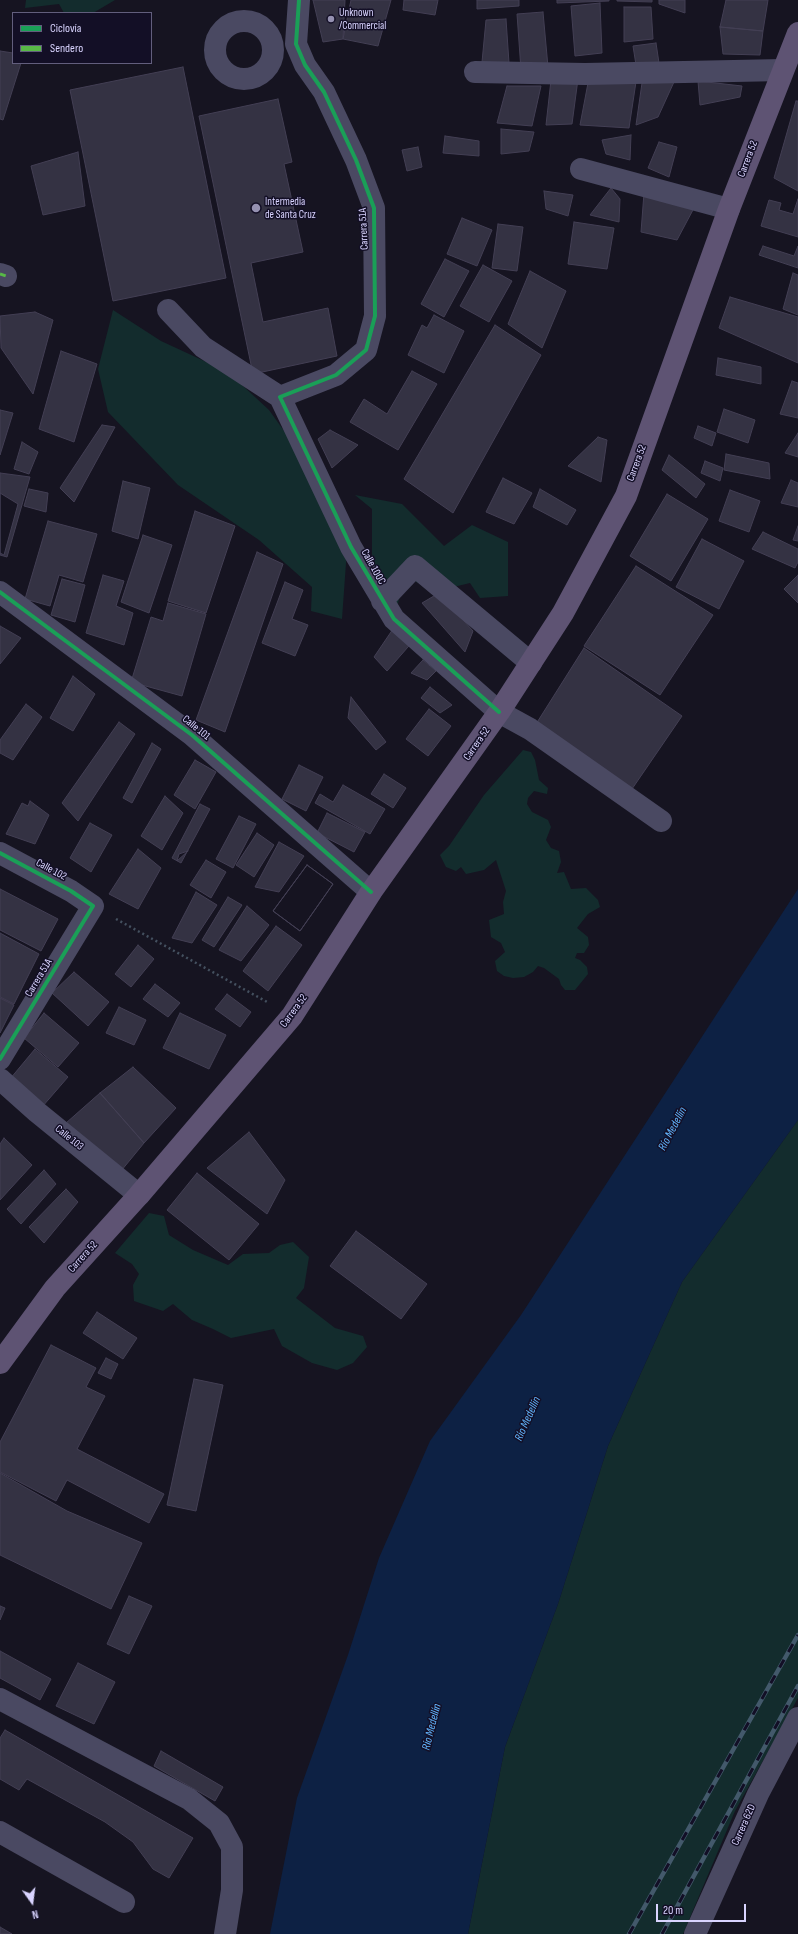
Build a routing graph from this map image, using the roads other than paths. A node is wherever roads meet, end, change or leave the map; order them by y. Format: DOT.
graph roads {
  1 [pos="299,0"];
  2 [pos="798,33"];
  3 [pos="272,41"];
  4 [pos="296,44"];
  5 [pos="783,70"];
  6 [pos="475,72"];
  7 [pos="581,169"];
  8 [pos="729,209"];
  9 [pos="168,310"];
  10 [pos="280,397"];
  11 [pos="0,592"];
  12 [pos="382,601"];
  13 [pos="531,663"];
  14 [pos="499,712"];
  15 [pos="661,821"];
  16 [pos="0,853"];
  17 [pos="371,892"];
  18 [pos="92,906"];
  19 [pos="0,1060"];
  20 [pos="0,1079"];
  21 [pos="139,1195"];
  22 [pos="0,1363"];
  23 [pos="0,1699"];
  24 [pos="798,1718"];
  25 [pos="0,1832"];
  26 [pos="124,1902"];
  27 [pos="225,1934"];
  28 [pos="696,1934"];
  1 -- 4 [label="street, Carrera 51A"];
  2 -- 5 [label="main road, Carrera 52"];
  3 -- 4 [label="street"];
  4 -- 10 [label="street, Carrera 51A"];
  5 -- 6 [label="street"];
  5 -- 8 [label="main road, Carrera 52"];
  7 -- 8 [label="street"];
  8 -- 13 [label="main road, Carrera 52"];
  9 -- 10 [label="street"];
  10 -- 12 [label="street, Calle 100C"];
  11 -- 17 [label="street, Calle 101"];
  12 -- 13 [label="street"];
  12 -- 14 [label="street, Calle 100C"];
  13 -- 14 [label="main road, Carrera 52"];
  14 -- 15 [label="street, Calle 100C"];
  14 -- 17 [label="main road, Carrera 52"];
  16 -- 18 [label="street, Calle 102"];
  17 -- 21 [label="main road, Carrera 52"];
  18 -- 19 [label="street, Carrera 51A"];
  20 -- 21 [label="street, Calle 103"];
  21 -- 22 [label="main road, Carrera 52"];
  23 -- 27 [label="street"];
  24 -- 28 [label="street, Carrera 62D"];
  25 -- 26 [label="street"];
}
